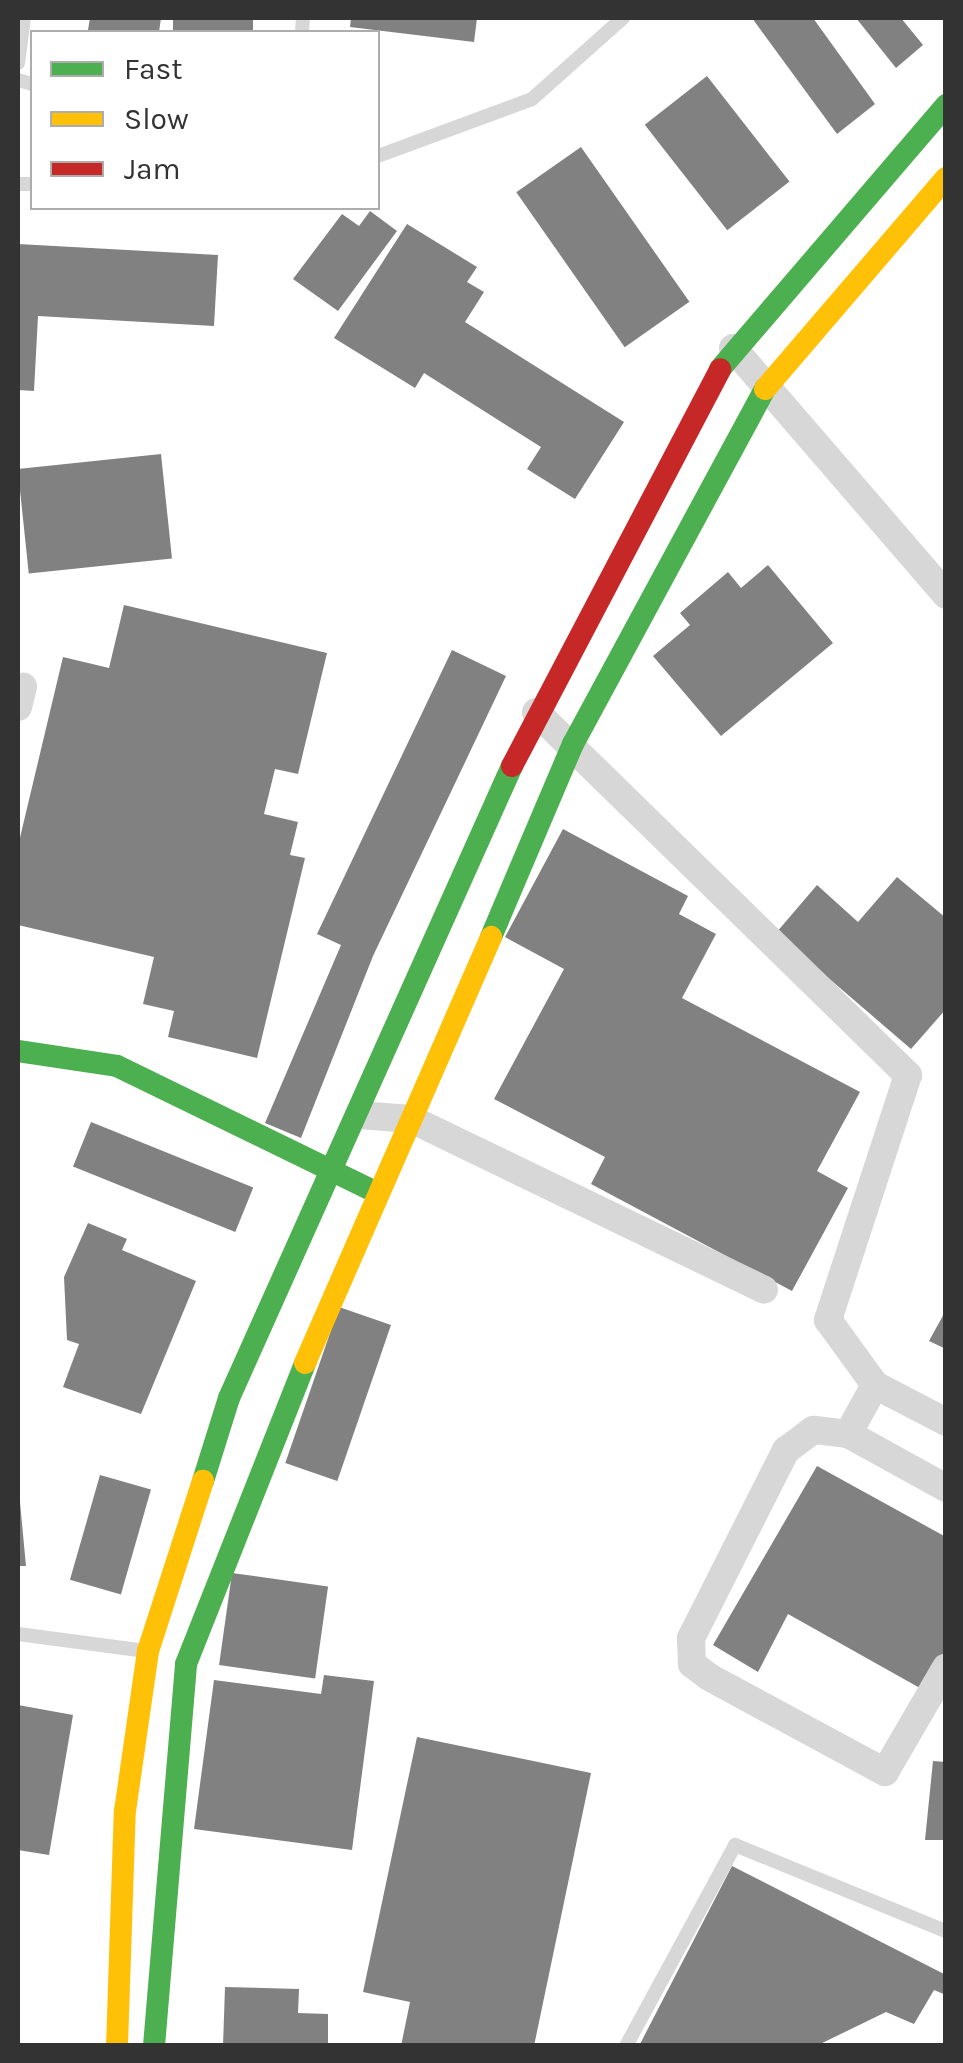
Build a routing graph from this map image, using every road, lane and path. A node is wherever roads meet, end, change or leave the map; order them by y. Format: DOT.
graph roads {
  1 [pos="24,18"];
  2 [pos="623,18"];
  3 [pos="18,64"];
  4 [pos="946,105"];
  5 [pos="380,155"];
  6 [pos="946,178"];
  7 [pos="733,348"];
  8 [pos="767,386"];
  9 [pos="946,595"];
  10 [pos="536,712"];
  11 [pos="572,744"];
  12 [pos="18,1051"];
  13 [pos="417,1107"];
  14 [pos="358,1115"];
  15 [pos="332,1171"];
  16 [pos="373,1191"];
  17 [pos="764,1290"];
  18 [pos="876,1386"];
  19 [pos="946,1422"];
  20 [pos="848,1434"];
  21 [pos="946,1488"];
  22 [pos="18,1634"];
  23 [pos="148,1651"];
  24 [pos="186,1664"];
  25 [pos="946,1668"];
  26 [pos="124,1811"];
  27 [pos="173,1816"];
  28 [pos="946,1932"];
  29 [pos="118,2046"];
  30 [pos="154,2046"];
  31 [pos="626,2046"];
  1 -- 3 [label="lane"];
  2 -- 5 [label="lane"];
  4 -- 7 [label="main road"];
  6 -- 8 [label="main road"];
  7 -- 8 [label="street"];
  7 -- 10 [label="main road"];
  8 -- 9 [label="street"];
  8 -- 11 [label="main road"];
  10 -- 11 [label="street"];
  10 -- 14 [label="main road"];
  11 -- 13 [label="main road"];
  11 -- 18 [label="street"];
  12 -- 15 [label="main road"];
  13 -- 14 [label="street"];
  13 -- 16 [label="main road"];
  13 -- 17 [label="street"];
  14 -- 15 [label="main road"];
  15 -- 16 [label="main road"];
  15 -- 23 [label="main road"];
  16 -- 24 [label="main road"];
  18 -- 19 [label="street"];
  18 -- 20 [label="street"];
  20 -- 21 [label="street"];
  20 -- 25 [label="street"];
  22 -- 23 [label="lane"];
  23 -- 24 [label="lane"];
  23 -- 26 [label="main road"];
  24 -- 27 [label="main road"];
  26 -- 27 [label="main road"];
  26 -- 29 [label="main road"];
  27 -- 30 [label="main road"];
  28 -- 31 [label="lane"];
}
